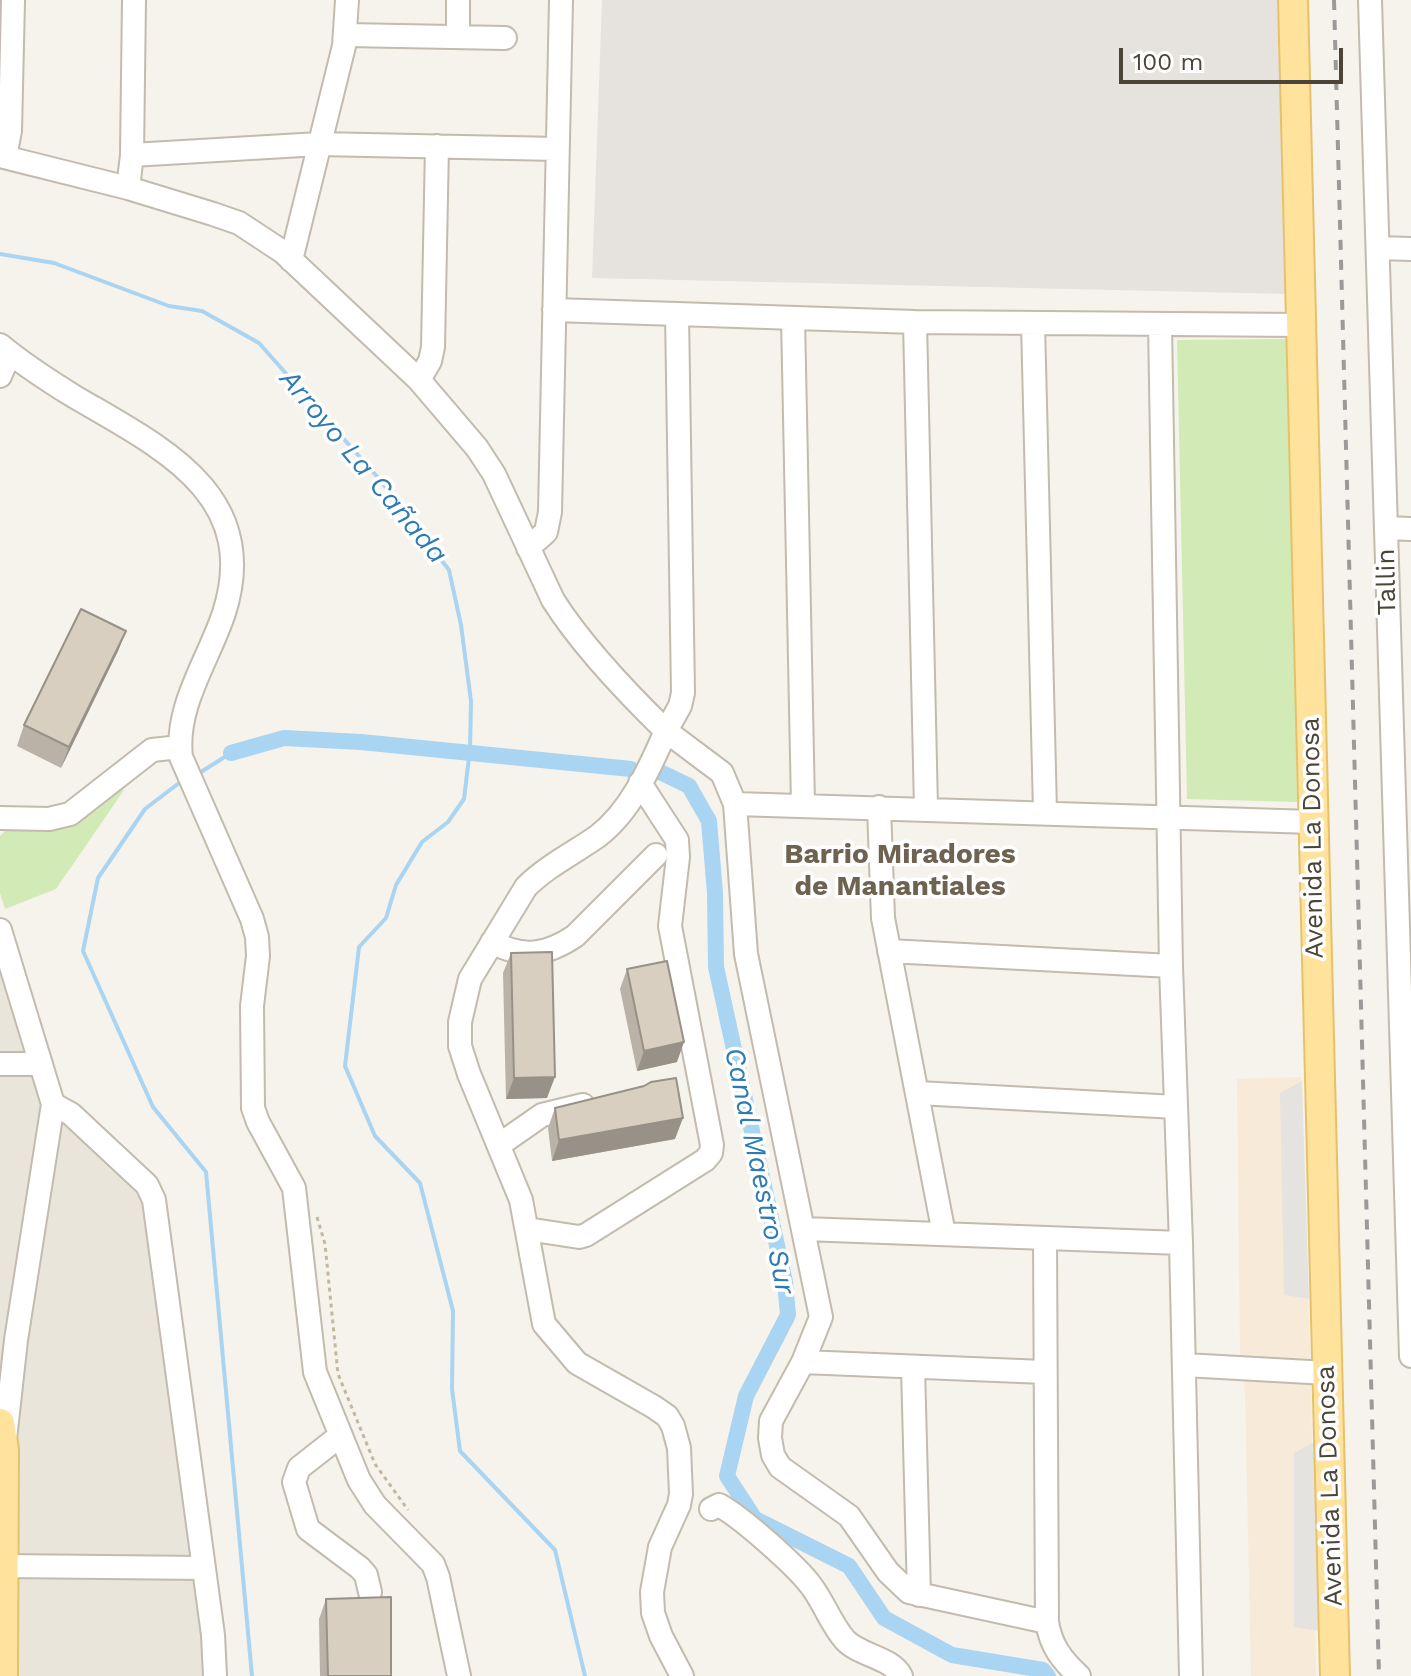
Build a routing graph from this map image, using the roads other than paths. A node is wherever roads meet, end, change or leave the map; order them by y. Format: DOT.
graph roads {
  1 [pos="13,0"];
  2 [pos="134,0"];
  3 [pos="347,0"];
  4 [pos="458,0"];
  5 [pos="561,0"];
  6 [pos="1293,0"];
  7 [pos="1370,0"];
  8 [pos="346,35"];
  9 [pos="458,37"];
  10 [pos="505,38"];
  11 [pos="319,144"];
  12 [pos="437,146"];
  13 [pos="557,149"];
  14 [pos="132,155"];
  15 [pos="2,157"];
  16 [pos="128,188"];
  17 [pos="1380,248"];
  18 [pos="1411,249"];
  19 [pos="291,260"];
  20 [pos="554,310"];
  21 [pos="677,314"];
  22 [pos="793,318"];
  23 [pos="915,322"];
  24 [pos="1033,323"];
  25 [pos="1160,324"];
  26 [pos="1301,325"];
  27 [pos="5,349"];
  28 [pos="0,376"];
  29 [pos="419,380"];
  30 [pos="1386,528"];
  31 [pos="1411,529"];
  32 [pos="528,548"];
  33 [pos="666,731"];
  34 [pos="180,747"];
  35 [pos="1411,777"];
  36 [pos="640,783"];
  37 [pos="1402,802"];
  38 [pos="735,804"];
  39 [pos="803,805"];
  40 [pos="879,807"];
  41 [pos="926,808"];
  42 [pos="1045,811"];
  43 [pos="1168,815"];
  44 [pos="0,818"];
  45 [pos="1313,822"];
  46 [pos="656,855"];
  47 [pos="1404,915"];
  48 [pos="1,935"];
  49 [pos="492,942"];
  50 [pos="889,951"];
  51 [pos="1171,966"];
  52 [pos="1406,1037"];
  53 [pos="0,1064"];
  54 [pos="41,1064"];
  55 [pos="918,1093"];
  56 [pos="603,1100"];
  57 [pos="53,1104"];
  58 [pos="1176,1107"];
  59 [pos="499,1145"];
  60 [pos="1408,1151"];
  61 [pos="527,1229"];
  62 [pos="804,1229"];
  63 [pos="944,1234"];
  64 [pos="1045,1240"];
  65 [pos="1181,1243"];
  66 [pos="1410,1285"];
  67 [pos="15,1345"];
  68 [pos="1411,1356"];
  69 [pos="803,1362"];
  70 [pos="0,1363"];
  71 [pos="1185,1365"];
  72 [pos="913,1368"];
  73 [pos="1044,1372"];
  74 [pos="1327,1373"];
  75 [pos="341,1435"];
  76 [pos="2,1436"];
  77 [pos="711,1509"];
  78 [pos="5,1566"];
  79 [pos="203,1568"];
  80 [pos="370,1592"];
  81 [pos="919,1595"];
  82 [pos="1047,1622"];
  83 [pos="3,1676"];
  84 [pos="215,1676"];
  85 [pos="459,1676"];
  86 [pos="682,1676"];
  87 [pos="901,1676"];
  88 [pos="1079,1676"];
  89 [pos="1191,1676"];
  90 [pos="1335,1676"];
  1 -- 15 [label="street"];
  2 -- 14 [label="street"];
  3 -- 8 [label="street"];
  4 -- 9 [label="street"];
  5 -- 13 [label="street"];
  6 -- 26 [label="main road, Avenida La Donosa"];
  7 -- 17 [label="street, Tallin"];
  8 -- 9 [label="street"];
  8 -- 11 [label="street"];
  9 -- 10 [label="street"];
  11 -- 12 [label="street"];
  11 -- 14 [label="street"];
  11 -- 19 [label="street"];
  12 -- 13 [label="street"];
  12 -- 29 [label="street"];
  13 -- 20 [label="street"];
  14 -- 16 [label="street"];
  15 -- 16 [label="street"];
  16 -- 19 [label="street"];
  17 -- 18 [label="street"];
  17 -- 30 [label="street, Tallin"];
  19 -- 29 [label="street"];
  20 -- 21 [label="street"];
  20 -- 32 [label="street"];
  21 -- 22 [label="street"];
  21 -- 33 [label="street"];
  22 -- 23 [label="street"];
  22 -- 39 [label="street"];
  23 -- 24 [label="street"];
  23 -- 41 [label="street"];
  24 -- 25 [label="street"];
  24 -- 42 [label="street"];
  25 -- 26 [label="street"];
  25 -- 43 [label="street"];
  26 -- 45 [label="main road, Avenida La Donosa"];
  27 -- 28 [label="street"];
  27 -- 34 [label="street"];
  29 -- 32 [label="street"];
  30 -- 31 [label="street"];
  30 -- 37 [label="street, Tallin"];
  32 -- 33 [label="street"];
  33 -- 36 [label="street"];
  33 -- 38 [label="street"];
  34 -- 44 [label="street"];
  34 -- 75 [label="street"];
  35 -- 37 [label="street"];
  36 -- 49 [label="street"];
  36 -- 61 [label="street"];
  37 -- 47 [label="street, Tallin"];
  38 -- 39 [label="street"];
  38 -- 62 [label="street"];
  39 -- 40 [label="street"];
  40 -- 41 [label="street"];
  40 -- 50 [label="street"];
  41 -- 42 [label="street"];
  42 -- 43 [label="street"];
  43 -- 45 [label="street"];
  43 -- 51 [label="street"];
  45 -- 74 [label="main road, Avenida La Donosa"];
  46 -- 49 [label="street"];
  47 -- 52 [label="street, Tallin"];
  48 -- 54 [label="street"];
  49 -- 59 [label="street"];
  50 -- 51 [label="street"];
  50 -- 55 [label="street"];
  51 -- 58 [label="street"];
  52 -- 60 [label="street, Tallin"];
  53 -- 54 [label="street"];
  54 -- 57 [label="street"];
  55 -- 58 [label="street"];
  55 -- 63 [label="street"];
  56 -- 59 [label="street"];
  57 -- 67 [label="street"];
  57 -- 79 [label="street"];
  58 -- 65 [label="street"];
  59 -- 61 [label="street"];
  60 -- 66 [label="street, Tallin"];
  61 -- 86 [label="street"];
  62 -- 63 [label="street"];
  62 -- 69 [label="street"];
  63 -- 64 [label="street"];
  64 -- 65 [label="street"];
  64 -- 73 [label="street"];
  65 -- 71 [label="street"];
  66 -- 68 [label="street, Tallin"];
  67 -- 70 [label="street"];
  67 -- 76 [label="street"];
  69 -- 72 [label="street"];
  69 -- 81 [label="street"];
  71 -- 74 [label="street"];
  71 -- 89 [label="street"];
  72 -- 73 [label="street"];
  72 -- 81 [label="street"];
  73 -- 82 [label="street"];
  74 -- 90 [label="main road, Avenida La Donosa"];
  75 -- 80 [label="street"];
  75 -- 85 [label="street"];
  76 -- 78 [label="main road"];
  77 -- 87 [label="street"];
  78 -- 79 [label="street"];
  78 -- 83 [label="main road"];
  79 -- 84 [label="street"];
  81 -- 82 [label="street"];
  82 -- 88 [label="street"];
}
